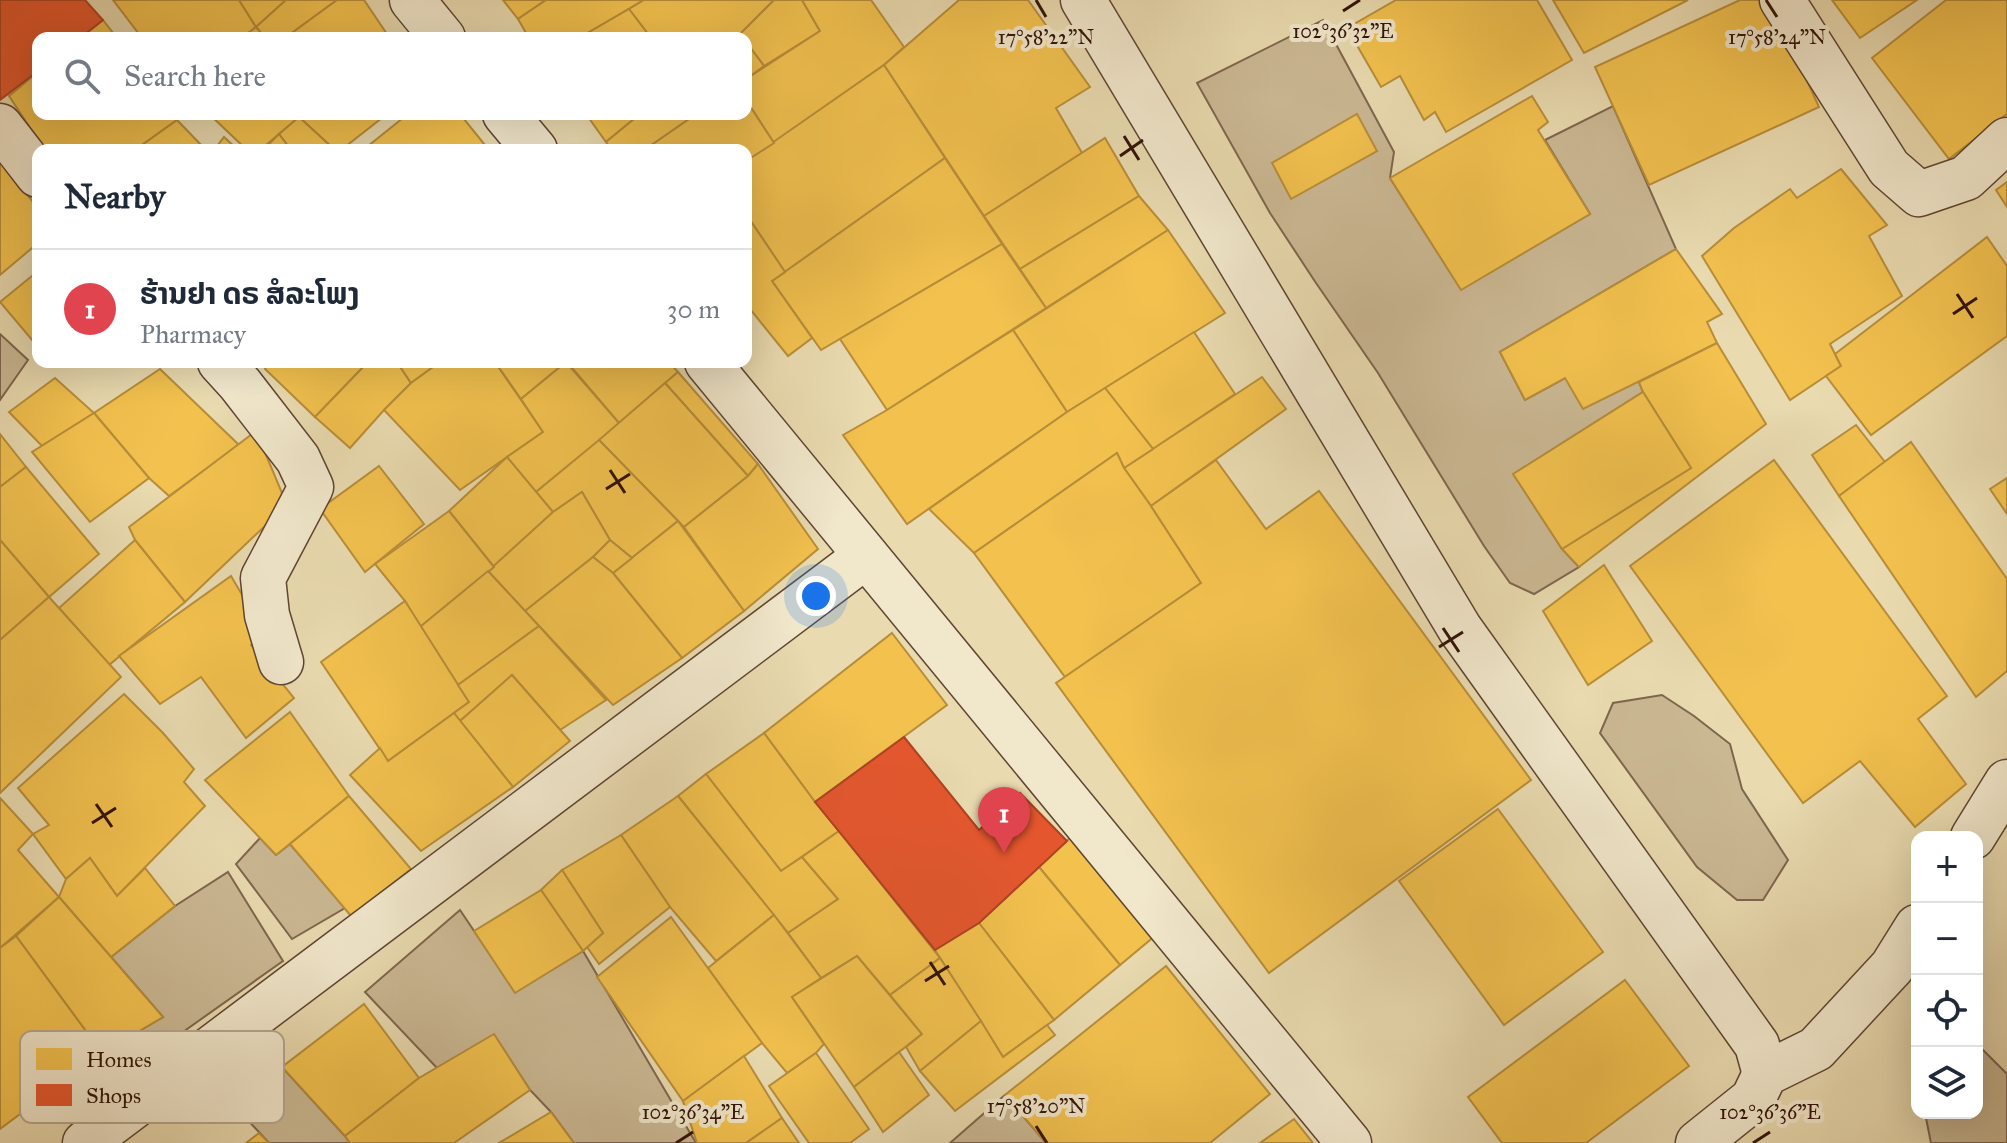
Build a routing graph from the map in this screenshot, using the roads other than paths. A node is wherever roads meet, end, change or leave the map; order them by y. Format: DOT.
graph roads {
  1 [pos="412,0"];
  2 [pos="1083,0"];
  3 [pos="1782,0"];
  4 [pos="438,32"];
  5 [pos="510,120"];
  6 [pos="0,126"];
  7 [pos="2007,140"];
  8 [pos="530,144"];
  9 [pos="32,167"];
  10 [pos="225,368"];
  11 [pos="712,368"];
  12 [pos="866,556"];
  13 [pos="281,662"];
  14 [pos="2007,782"];
  15 [pos="1977,831"];
  16 [pos="1911,937"];
  17 [pos="234,1031"];
  18 [pos="1765,1074"];
  19 [pos="112,1123"];
  20 [pos="85,1143"];
  21 [pos="1349,1143"];
  22 [pos="1698,1143"];
  1 -- 4 [label="street"];
  2 -- 18 [label="street"];
  3 -- 7 [label="street"];
  5 -- 8 [label="street"];
  6 -- 9 [label="street"];
  10 -- 13 [label="street"];
  11 -- 12 [label="street"];
  12 -- 17 [label="street"];
  12 -- 21 [label="street"];
  14 -- 15 [label="street"];
  16 -- 18 [label="street"];
  18 -- 22 [label="street"];
  19 -- 20 [label="street"];
}
